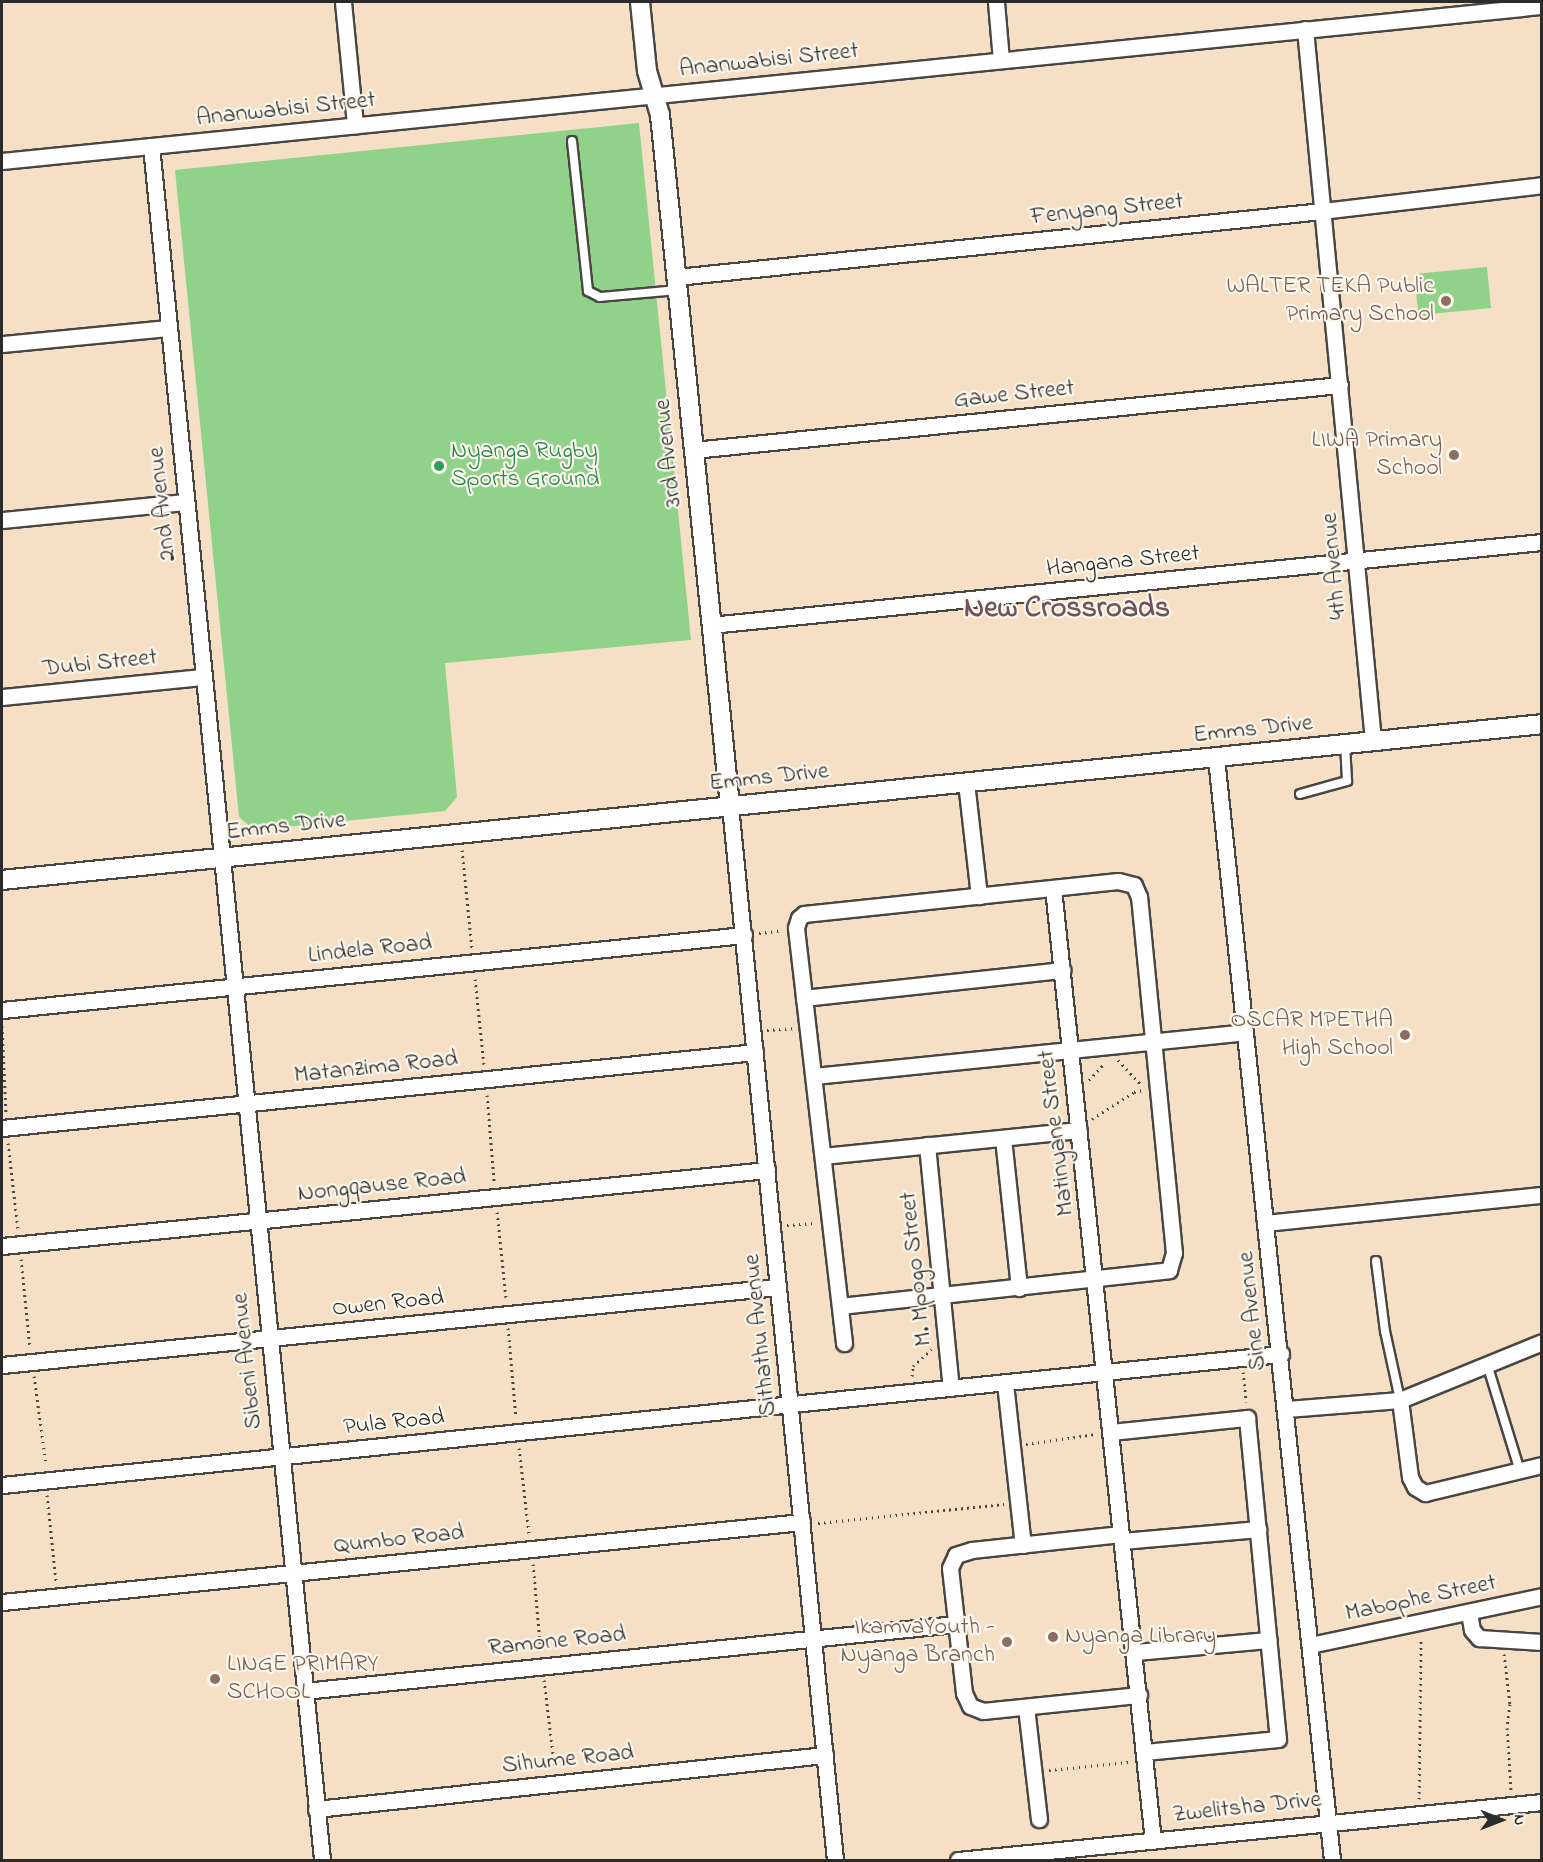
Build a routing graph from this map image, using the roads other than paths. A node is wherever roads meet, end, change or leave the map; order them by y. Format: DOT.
graph roads {
  1 [pos="344,2"];
  2 [pos="640,2"];
  3 [pos="996,2"];
  4 [pos="1542,6"];
  5 [pos="1305,29"];
  6 [pos="1001,60"];
  7 [pos="654,95"];
  8 [pos="355,125"];
  9 [pos="572,141"];
  10 [pos="151,146"];
  11 [pos="2,161"];
  12 [pos="1542,185"];
  13 [pos="1322,211"];
  14 [pos="677,283"];
  15 [pos="168,328"];
  16 [pos="2,344"];
  17 [pos="1340,385"];
  18 [pos="693,450"];
  19 [pos="185,502"];
  20 [pos="2,520"];
  21 [pos="1542,542"];
  22 [pos="1357,561"];
  23 [pos="710,625"];
  24 [pos="202,677"];
  25 [pos="2,697"];
  26 [pos="1542,724"];
  27 [pos="1373,741"];
  28 [pos="1345,744"];
  29 [pos="1216,758"];
  30 [pos="966,782"];
  31 [pos="1300,794"];
  32 [pos="730,806"];
  33 [pos="219,858"];
  34 [pos="2,880"];
  35 [pos="1053,888"];
  36 [pos="979,896"];
  37 [pos="744,935"];
  38 [pos="1062,970"];
  39 [pos="232,987"];
  40 [pos="804,998"];
  41 [pos="2,1010"];
  42 [pos="1245,1032"];
  43 [pos="1154,1041"];
  44 [pos="1070,1050"];
  45 [pos="755,1052"];
  46 [pos="814,1076"];
  47 [pos="244,1104"];
  48 [pos="4,1128"];
  49 [pos="1079,1130"];
  50 [pos="1003,1138"];
  51 [pos="927,1145"];
  52 [pos="823,1156"];
  53 [pos="767,1170"];
  54 [pos="1542,1195"];
  55 [pos="256,1221"];
  56 [pos="1265,1223"];
  57 [pos="2,1246"];
  58 [pos="1376,1262"];
  59 [pos="1096,1280"];
  60 [pos="778,1287"];
  61 [pos="1019,1288"];
  62 [pos="942,1296"];
  63 [pos="840,1306"];
  64 [pos="268,1338"];
  65 [pos="1542,1342"];
  66 [pos="844,1343"];
  67 [pos="1281,1354"];
  68 [pos="1487,1364"];
  69 [pos="2,1365"];
  70 [pos="1105,1371"];
  71 [pos="1005,1383"];
  72 [pos="951,1388"];
  73 [pos="1400,1400"];
  74 [pos="790,1406"];
  75 [pos="1287,1409"];
  76 [pos="1111,1432"];
  77 [pos="280,1457"];
  78 [pos="1542,1465"];
  79 [pos="1520,1471"];
  80 [pos="2,1485"];
  81 [pos="802,1522"];
  82 [pos="1258,1529"];
  83 [pos="1121,1538"];
  84 [pos="1023,1545"];
  85 [pos="292,1573"];
  86 [pos="1542,1596"];
  87 [pos="2,1602"];
  88 [pos="1469,1613"];
  89 [pos="956,1624"];
  90 [pos="813,1639"];
  91 [pos="1269,1640"];
  92 [pos="1542,1642"];
  93 [pos="1310,1645"];
  94 [pos="1135,1652"];
  95 [pos="304,1691"];
  96 [pos="1140,1695"];
  97 [pos="1026,1707"];
  98 [pos="825,1755"];
  99 [pos="1146,1756"];
  100 [pos="1542,1802"];
  101 [pos="316,1809"];
  102 [pos="1039,1819"];
  103 [pos="1328,1822"];
  104 [pos="1154,1841"];
  105 [pos="322,1860"];
  106 [pos="835,1860"];
  107 [pos="958,1860"];
  108 [pos="1332,1860"];
  1 -- 8 [label="street"];
  2 -- 7 [label="street, 3rd Avenue"];
  3 -- 6 [label="street"];
  4 -- 5 [label="street, Ananwabisi Street"];
  5 -- 6 [label="street, Ananwabisi Street"];
  5 -- 13 [label="street, 4th Avenue"];
  6 -- 7 [label="street, Ananwabisi Street"];
  7 -- 8 [label="street, Ananwabisi Street"];
  7 -- 14 [label="street, 3rd Avenue"];
  8 -- 10 [label="street, Ananwabisi Street"];
  9 -- 14 [label="lane"];
  10 -- 11 [label="street, Ananwabisi Street"];
  10 -- 15 [label="street, 2nd Avenue"];
  12 -- 13 [label="street, Fenyang Street"];
  13 -- 14 [label="street, Fenyang Street"];
  13 -- 17 [label="street, 4th Avenue"];
  14 -- 18 [label="street, 3rd Avenue"];
  15 -- 16 [label="street"];
  15 -- 19 [label="street, 2nd Avenue"];
  17 -- 18 [label="street, Gawe Street"];
  17 -- 22 [label="street, 4th Avenue"];
  18 -- 23 [label="street, 3rd Avenue"];
  19 -- 20 [label="street"];
  19 -- 24 [label="street, 2nd Avenue"];
  21 -- 22 [label="street, Hangana Street"];
  22 -- 23 [label="street, Hangana Street"];
  22 -- 27 [label="street, 4th Avenue"];
  23 -- 32 [label="street, 3rd Avenue"];
  24 -- 25 [label="street, Dubi Street"];
  24 -- 33 [label="street, 2nd Avenue"];
  26 -- 27 [label="street, Emms Drive"];
  27 -- 28 [label="street, Emms Drive"];
  28 -- 29 [label="street, Emms Drive"];
  28 -- 31 [label="lane"];
  29 -- 30 [label="street, Emms Drive"];
  29 -- 42 [label="street, Sine Avenue"];
  30 -- 32 [label="street, Emms Drive"];
  30 -- 36 [label="street"];
  32 -- 33 [label="street, Emms Drive"];
  32 -- 37 [label="street, Sithathu Avenue"];
  33 -- 34 [label="street, Emms Drive"];
  33 -- 39 [label="street, Sibeni Avenue"];
  35 -- 36 [label="street"];
  35 -- 38 [label="street, Matinyane Street"];
  35 -- 43 [label="street"];
  36 -- 40 [label="street"];
  37 -- 39 [label="street, Lindela Road"];
  37 -- 45 [label="street, Sithathu Avenue"];
  38 -- 40 [label="street"];
  38 -- 44 [label="street, Matinyane Street"];
  39 -- 41 [label="street, Lindela Road"];
  39 -- 47 [label="street, Sibeni Avenue"];
  40 -- 46 [label="street"];
  42 -- 43 [label="street"];
  42 -- 56 [label="street, Sine Avenue"];
  43 -- 44 [label="street"];
  43 -- 59 [label="street"];
  44 -- 46 [label="street"];
  44 -- 49 [label="street, Matinyane Street"];
  45 -- 47 [label="street, Matanzima Road"];
  45 -- 53 [label="street, Sithathu Avenue"];
  46 -- 52 [label="street"];
  47 -- 48 [label="street, Matanzima Road"];
  47 -- 55 [label="street, Sibeni Avenue"];
  49 -- 50 [label="street"];
  49 -- 59 [label="street, Matinyane Street"];
  50 -- 51 [label="street"];
  50 -- 61 [label="street"];
  51 -- 52 [label="street"];
  51 -- 62 [label="street, M. Mpogo Street"];
  52 -- 63 [label="street"];
  53 -- 55 [label="street, Nongqause Road"];
  53 -- 60 [label="street, Sithathu Avenue"];
  54 -- 56 [label="street"];
  55 -- 57 [label="street, Nongqause Road"];
  55 -- 64 [label="street, Sibeni Avenue"];
  56 -- 67 [label="street, Sine Avenue"];
  58 -- 73 [label="lane"];
  59 -- 61 [label="street"];
  59 -- 70 [label="street, Matinyane Street"];
  60 -- 64 [label="street, Owen Road"];
  60 -- 74 [label="street, Sithathu Avenue"];
  61 -- 62 [label="street"];
  62 -- 63 [label="street"];
  62 -- 72 [label="street, M. Mpogo Street"];
  63 -- 66 [label="street"];
  64 -- 69 [label="street, Owen Road"];
  64 -- 77 [label="street, Sibeni Avenue"];
  65 -- 68 [label="street"];
  67 -- 70 [label="street, Pula Road"];
  67 -- 75 [label="street, Sine Avenue"];
  68 -- 73 [label="street"];
  68 -- 79 [label="lane"];
  70 -- 71 [label="street, Pula Road"];
  70 -- 76 [label="street, Matinyane Street"];
  71 -- 72 [label="street, Pula Road"];
  71 -- 84 [label="street"];
  72 -- 74 [label="street, Pula Road"];
  73 -- 75 [label="street"];
  73 -- 79 [label="street"];
  74 -- 77 [label="street, Pula Road"];
  74 -- 81 [label="street, Sithathu Avenue"];
  75 -- 93 [label="street, Sine Avenue"];
  76 -- 82 [label="street"];
  76 -- 83 [label="street, Matinyane Street"];
  77 -- 80 [label="street, Pula Road"];
  77 -- 85 [label="street, Sibeni Avenue"];
  78 -- 79 [label="street"];
  81 -- 85 [label="street, Qumbo Road"];
  81 -- 90 [label="street, Sithathu Avenue"];
  82 -- 83 [label="street"];
  82 -- 91 [label="street"];
  83 -- 84 [label="street"];
  83 -- 94 [label="street, Matinyane Street"];
  84 -- 89 [label="street"];
  85 -- 87 [label="street, Qumbo Road"];
  85 -- 95 [label="street, Sibeni Avenue"];
  86 -- 88 [label="street, Mabophe Street"];
  88 -- 92 [label="street"];
  88 -- 93 [label="street, Mabophe Street"];
  89 -- 90 [label="street, Ramone Road"];
  89 -- 97 [label="street"];
  90 -- 95 [label="street, Ramone Road"];
  90 -- 98 [label="street, Sithathu Avenue"];
  91 -- 94 [label="street"];
  91 -- 99 [label="street"];
  93 -- 103 [label="street, Sine Avenue"];
  94 -- 96 [label="street, Matinyane Street"];
  95 -- 101 [label="street, Sibeni Avenue"];
  96 -- 97 [label="street"];
  96 -- 99 [label="street, Matinyane Street"];
  97 -- 102 [label="street"];
  98 -- 101 [label="street, Sihume Road"];
  98 -- 106 [label="street, Sithathu Avenue"];
  99 -- 104 [label="street, Matinyane Street"];
  100 -- 103 [label="street, Zwelitsha Drive"];
  101 -- 105 [label="street, Sibeni Avenue"];
  103 -- 104 [label="street, Zwelitsha Drive"];
  103 -- 108 [label="street, Sine Avenue"];
  104 -- 107 [label="street, Zwelitsha Drive"];
}
